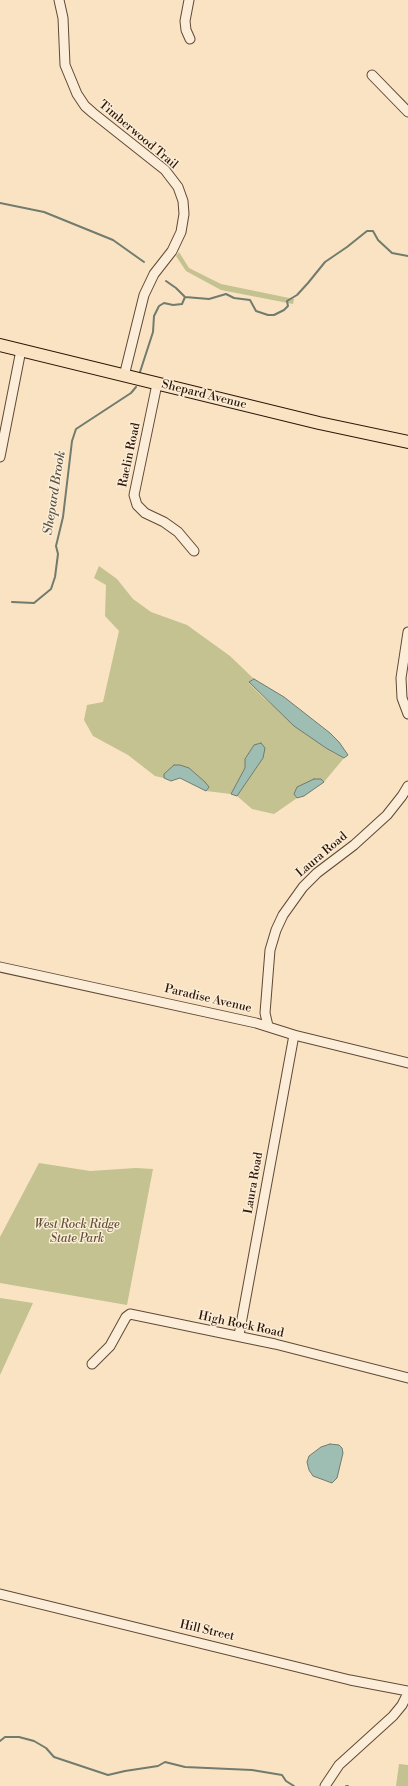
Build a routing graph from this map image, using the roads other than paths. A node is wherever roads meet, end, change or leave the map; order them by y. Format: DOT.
graph roads {
  1 [pos="59,0"];
  2 [pos="189,0"];
  3 [pos="190,39"];
  4 [pos="372,75"];
  5 [pos="408,112"];
  6 [pos="0,345"];
  7 [pos="21,350"];
  8 [pos="124,376"];
  9 [pos="157,384"];
  10 [pos="408,442"];
  11 [pos="0,458"];
  12 [pos="194,551"];
  13 [pos="408,632"];
  14 [pos="408,714"];
  15 [pos="408,786"];
  16 [pos="0,967"];
  17 [pos="268,1026"];
  18 [pos="294,1035"];
  19 [pos="408,1063"];
  20 [pos="239,1335"];
  21 [pos="92,1364"];
  22 [pos="408,1378"];
  23 [pos="0,1594"];
  24 [pos="408,1692"];
  25 [pos="325,1786"];
  1 -- 8 [label="street, Timberwood Trail"];
  2 -- 3 [label="street"];
  4 -- 5 [label="street"];
  6 -- 7 [label="main road, Shepard Avenue"];
  7 -- 8 [label="main road, Shepard Avenue"];
  7 -- 11 [label="street"];
  8 -- 9 [label="main road, Shepard Avenue"];
  9 -- 10 [label="main road, Shepard Avenue"];
  9 -- 12 [label="street, Raelin Road"];
  13 -- 14 [label="street"];
  15 -- 17 [label="street, Laura Road"];
  16 -- 17 [label="street, Paradise Avenue"];
  17 -- 18 [label="street, Paradise Avenue"];
  18 -- 19 [label="street, Paradise Avenue"];
  18 -- 20 [label="street, Laura Road"];
  20 -- 21 [label="street, High Rock Road"];
  20 -- 22 [label="street, High Rock Road"];
  23 -- 24 [label="street, Hill Street"];
  24 -- 25 [label="street"];
}
